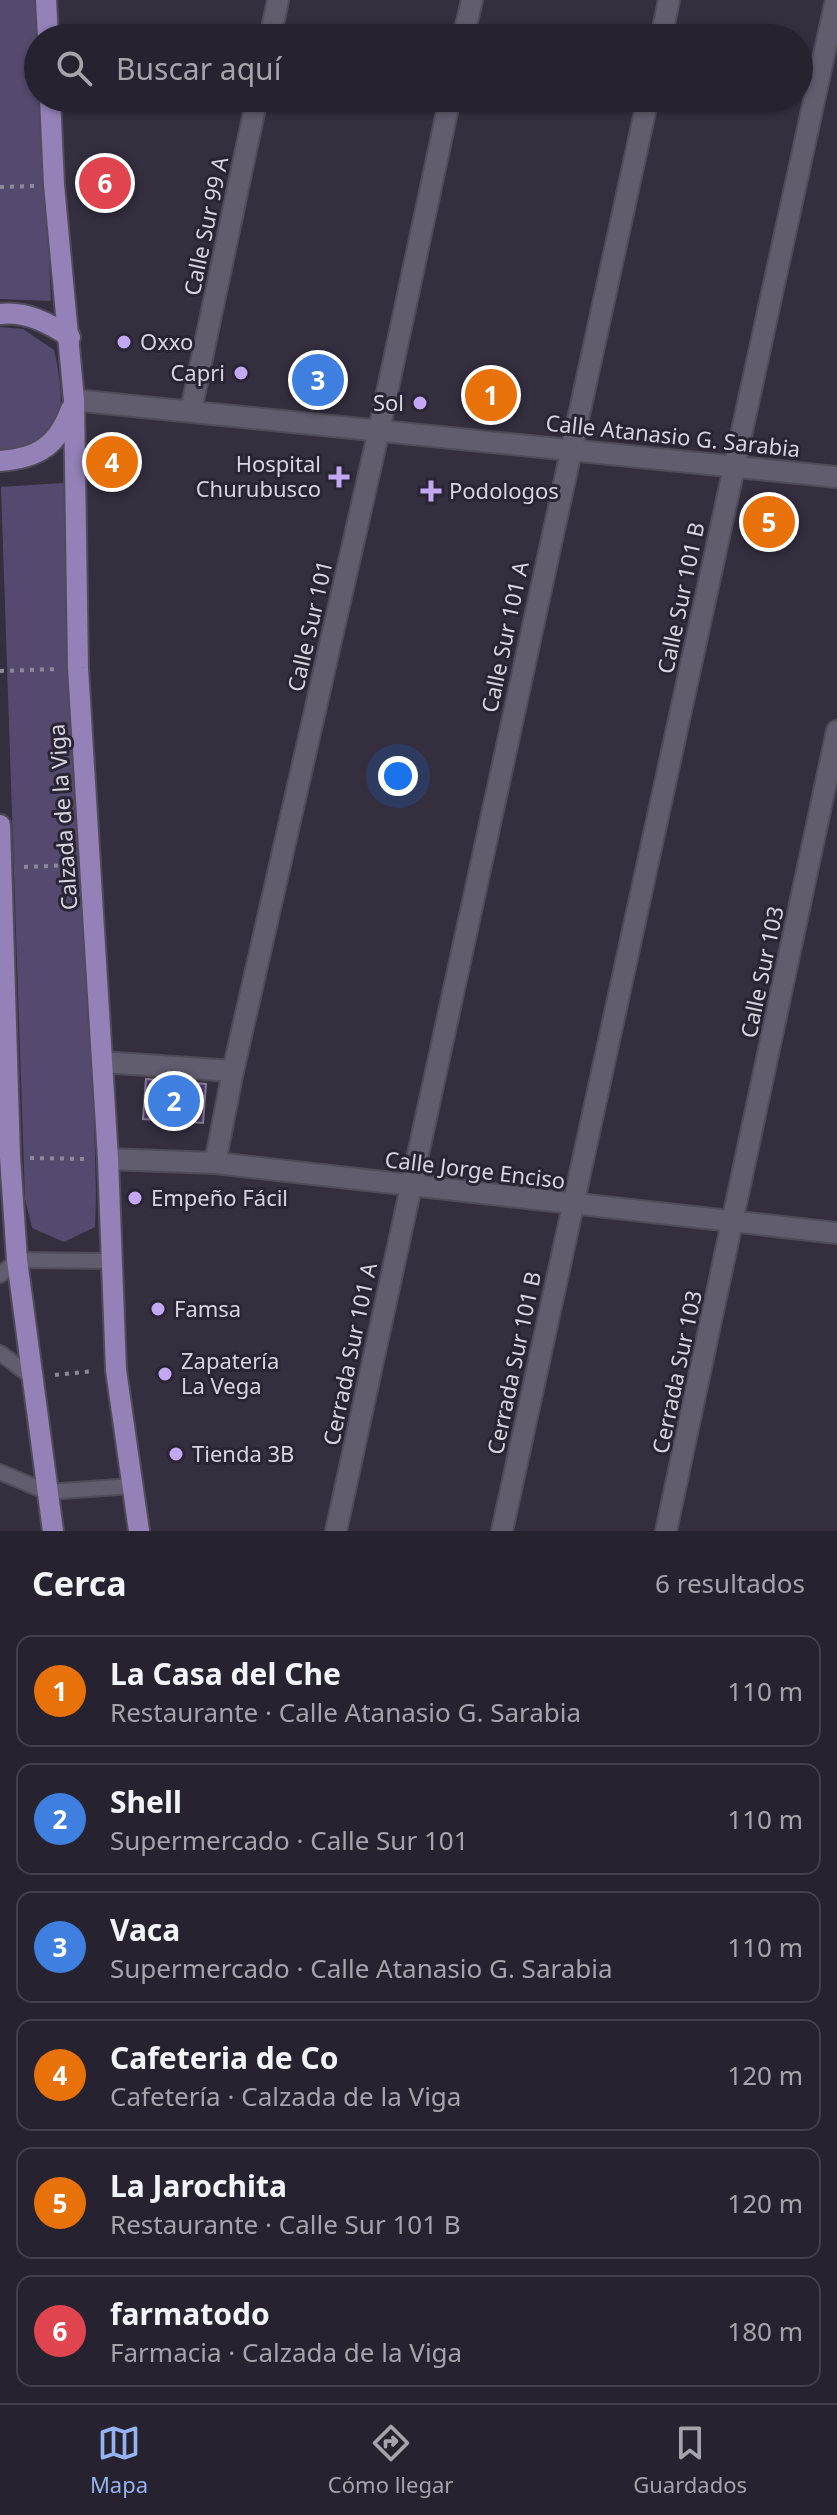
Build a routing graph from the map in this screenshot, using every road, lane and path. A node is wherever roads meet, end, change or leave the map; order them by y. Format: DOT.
graph roads {
  1 [pos="46,0"];
  2 [pos="278,0"];
  3 [pos="472,0"];
  4 [pos="669,0"];
  5 [pos="836,0"];
  6 [pos="47,24"];
  7 [pos="273,24"];
  8 [pos="466,24"];
  9 [pos="664,24"];
  10 [pos="813,105"];
  11 [pos="51,112"];
  12 [pos="254,112"];
  13 [pos="447,112"];
  14 [pos="645,112"];
  15 [pos="812,112"];
  16 [pos="54,185"];
  17 [pos="0,187"];
  18 [pos="0,314"];
  19 [pos="70,337"];
  20 [pos="74,400"];
  21 [pos="191,410"];
  22 [pos="379,430"];
  23 [pos="571,449"];
  24 [pos="0,461"];
  25 [pos="734,467"];
  26 [pos="837,477"];
  27 [pos="78,668"];
  28 [pos="0,671"];
  29 [pos="837,731"];
  30 [pos="0,825"];
  31 [pos="91,864"];
  32 [pos="1,868"];
  33 [pos="102,1062"];
  34 [pos="233,1071"];
  35 [pos="6,1147"];
  36 [pos="108,1159"];
  37 [pos="215,1163"];
  38 [pos="410,1186"];
  39 [pos="573,1206"];
  40 [pos="734,1223"];
  41 [pos="837,1233"];
  42 [pos="17,1260"];
  43 [pos="111,1261"];
  44 [pos="0,1275"];
  45 [pos="0,1353"];
  46 [pos="116,1370"];
  47 [pos="32,1377"];
  48 [pos="0,1472"];
  49 [pos="132,1486"];
  50 [pos="47,1492"];
  51 [pos="53,1531"];
  52 [pos="139,1531"];
  53 [pos="336,1531"];
  54 [pos="502,1531"];
  55 [pos="666,1531"];
  1 -- 6 [label="main road"];
  2 -- 7 [label="street"];
  3 -- 8 [label="street"];
  4 -- 9 [label="street"];
  5 -- 10 [label="street, Calle Sur 101 B"];
  11 -- 16 [label="main road, Calzada de la Viga"];
  12 -- 21 [label="street, Calle Sur 99 A"];
  13 -- 22 [label="street, Calle Sur 101"];
  14 -- 23 [label="street, Calle Sur 101 A"];
  15 -- 25 [label="street, Calle Sur 101 B"];
  16 -- 17 [label="path"];
  16 -- 19 [label="main road, Calzada de la Viga"];
  18 -- 19 [label="main road"];
  19 -- 20 [label="main road, Calzada de la Viga"];
  20 -- 21 [label="street, Calle Atanasio G. Sarabia"];
  20 -- 24 [label="main road"];
  20 -- 27 [label="main road, Calzada de la Viga"];
  21 -- 22 [label="street, Calle Atanasio G. Sarabia"];
  22 -- 23 [label="street, Calle Atanasio G. Sarabia"];
  22 -- 34 [label="street, Calle Sur 101"];
  23 -- 25 [label="street, Calle Atanasio G. Sarabia"];
  23 -- 38 [label="street, Calle Sur 101 A"];
  25 -- 26 [label="street, Calle Atanasio G. Sarabia"];
  25 -- 39 [label="street, Calle Sur 101 B"];
  27 -- 28 [label="path"];
  27 -- 31 [label="main road, Calzada de la Viga"];
  29 -- 40 [label="street, Calle Sur 103"];
  30 -- 32 [label="main road"];
  31 -- 32 [label="path"];
  31 -- 33 [label="main road, Calzada de la Viga"];
  32 -- 35 [label="main road"];
  33 -- 34 [label="street"];
  33 -- 36 [label="main road, Calzada de la Viga"];
  34 -- 37 [label="street, Calle Sur 101"];
  35 -- 36 [label="path"];
  35 -- 42 [label="main road"];
  36 -- 37 [label="street, Calle Jorge Enciso"];
  36 -- 43 [label="main road, Calzada de la Viga"];
  37 -- 38 [label="street, Calle Jorge Enciso"];
  38 -- 39 [label="street, Calle Jorge Enciso"];
  38 -- 53 [label="street, Cerrada Sur 101 A"];
  39 -- 40 [label="street, Calle Jorge Enciso"];
  39 -- 54 [label="street, Cerrada Sur 101 B"];
  40 -- 41 [label="street, Calle Jorge Enciso"];
  40 -- 55 [label="street, Cerrada Sur 103"];
  42 -- 43 [label="lane"];
  42 -- 44 [label="lane"];
  42 -- 47 [label="main road"];
  43 -- 46 [label="main road, Calzada de la Viga"];
  45 -- 47 [label="lane"];
  46 -- 47 [label="path"];
  46 -- 49 [label="main road, Calzada de la Viga"];
  47 -- 50 [label="main road"];
  48 -- 50 [label="lane"];
  49 -- 50 [label="lane"];
  49 -- 52 [label="main road, Calzada de la Viga"];
  50 -- 51 [label="main road"];
}
